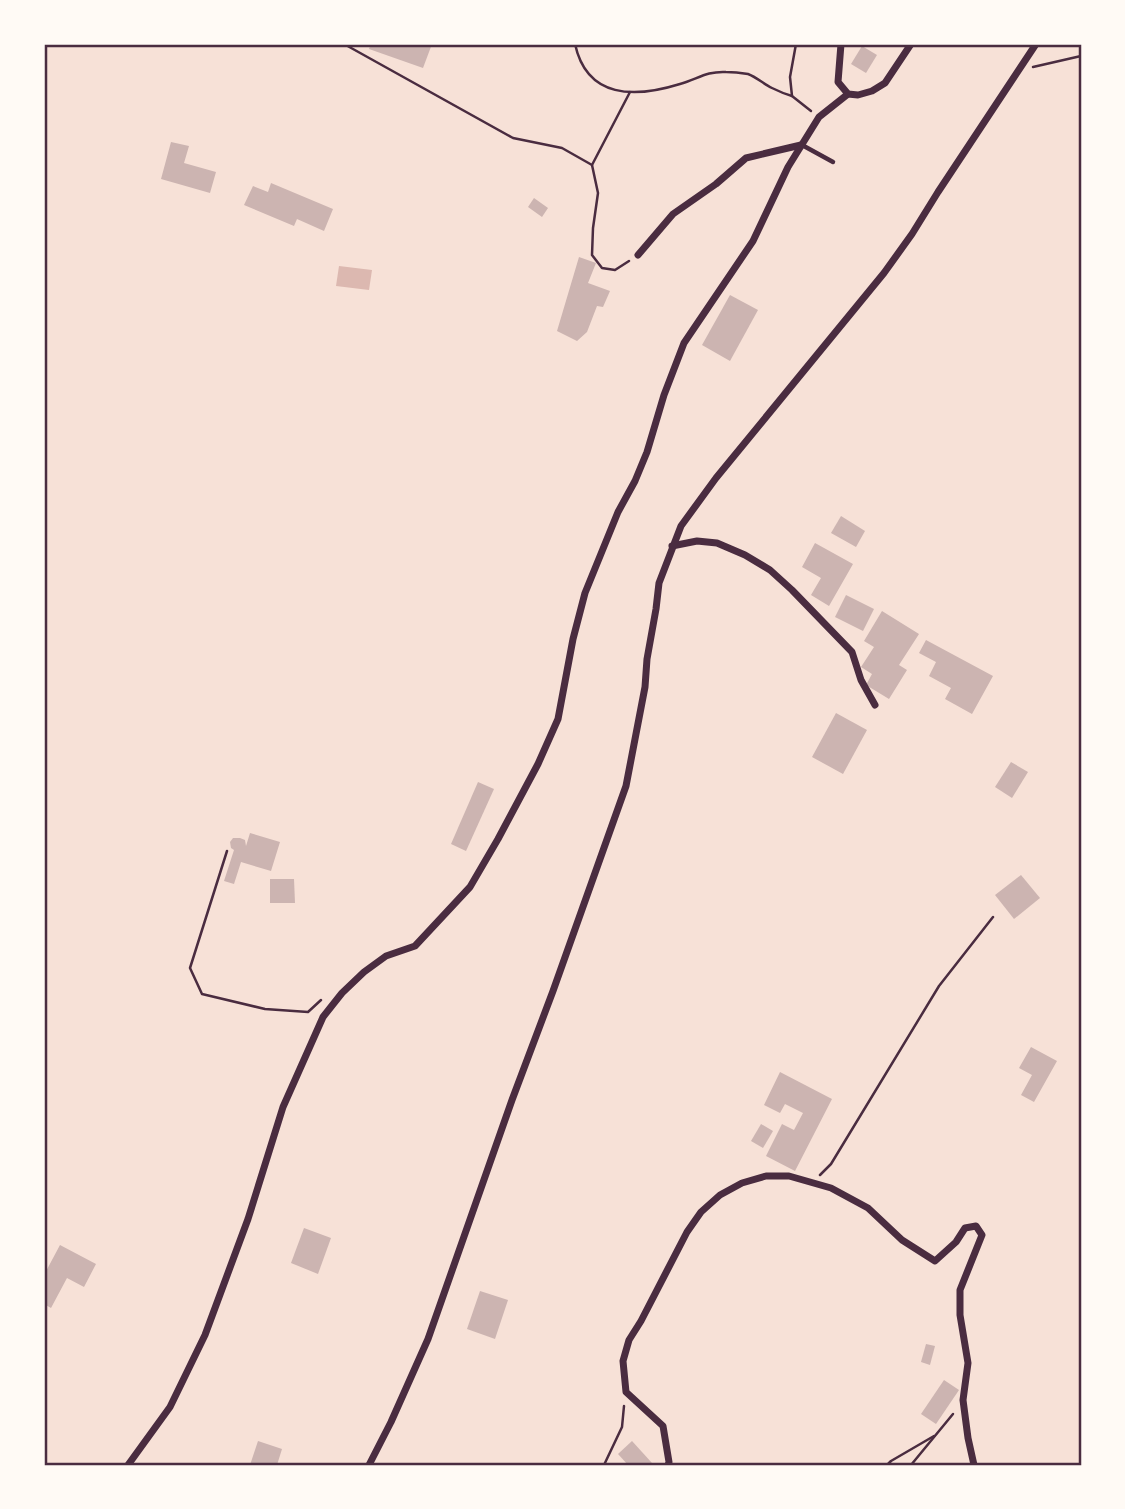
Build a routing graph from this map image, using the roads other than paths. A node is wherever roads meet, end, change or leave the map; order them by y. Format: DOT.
graph roads {
  1 [pos="841,44"];
  2 [pos="911,44"];
  3 [pos="1036,44"];
  4 [pos="848,94"];
  5 [pos="801,145"];
  6 [pos="832,162"];
  7 [pos="638,255"];
  8 [pos="672,546"];
  9 [pos="875,705"];
  10 [pos="128,1465"];
  11 [pos="369,1465"];
  12 [pos="668,1465"];
  13 [pos="974,1465"];
  1 -- 4 [label="street"];
  2 -- 4 [label="street"];
  3 -- 8 [label="street"];
  4 -- 5 [label="street"];
  5 -- 6 [label="lane"];
  5 -- 7 [label="street"];
  5 -- 10 [label="street"];
  8 -- 9 [label="street"];
  8 -- 11 [label="street"];
  12 -- 13 [label="street"];
}
